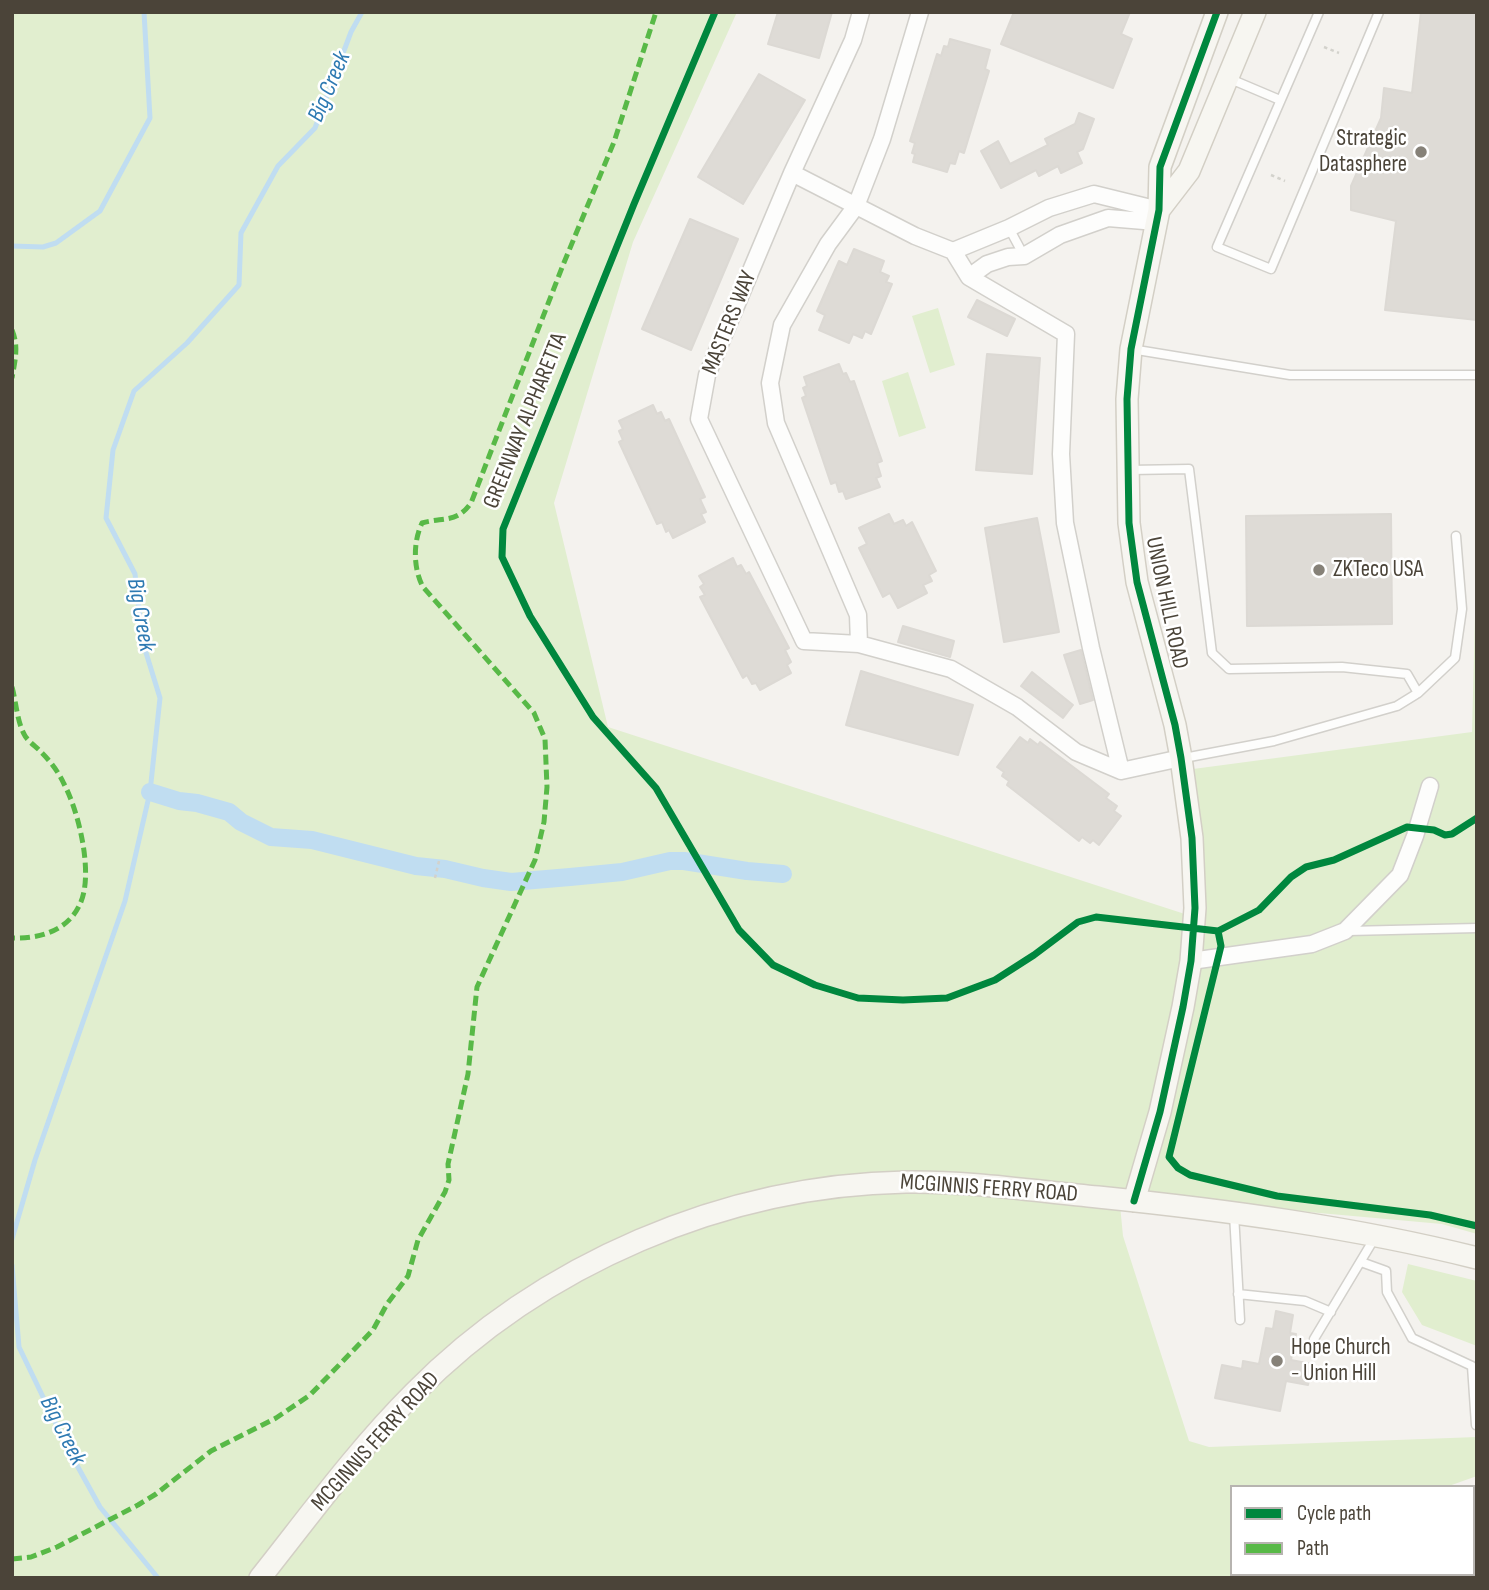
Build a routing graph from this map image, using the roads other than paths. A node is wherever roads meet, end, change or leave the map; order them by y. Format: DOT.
graph roads {
  1 [pos="861,12"];
  2 [pos="920,12"];
  3 [pos="1217,12"];
  4 [pos="1255,12"];
  5 [pos="1319,12"];
  6 [pos="1379,12"];
  7 [pos="1195,68"];
  8 [pos="1228,78"];
  9 [pos="1280,100"];
  10 [pos="792,173"];
  11 [pos="1094,194"];
  12 [pos="856,206"];
  13 [pos="1158,216"];
  14 [pos="1108,218"];
  15 [pos="1009,228"];
  16 [pos="953,251"];
  17 [pos="1024,256"];
  18 [pos="969,276"];
  19 [pos="1131,349"];
  20 [pos="1477,375"];
  21 [pos="1127,470"];
  22 [pos="1456,537"];
  23 [pos="859,644"];
  24 [pos="1418,694"];
  25 [pos="1181,758"];
  26 [pos="1121,771"];
  27 [pos="1430,786"];
  28 [pos="1477,928"];
  29 [pos="1345,931"];
  30 [pos="1191,961"];
  31 [pos="1134,1201"];
  32 [pos="1234,1214"];
  33 [pos="1375,1236"];
  34 [pos="1477,1258"];
  35 [pos="1361,1262"];
  36 [pos="1238,1294"];
  37 [pos="1331,1312"];
  38 [pos="1240,1320"];
  39 [pos="1314,1339"];
  40 [pos="1476,1425"];
  41 [pos="260,1578"];
  1 -- 10 [label="street"];
  2 -- 12 [label="street"];
  3 -- 7 [label="street, UNION HILL ROAD"];
  4 -- 8 [label="street, UNION HILL ROAD"];
  5 -- 9 [label="lane"];
  6 -- 9 [label="lane"];
  7 -- 8 [label="street"];
  7 -- 13 [label="street, UNION HILL ROAD"];
  8 -- 9 [label="lane"];
  8 -- 13 [label="street, UNION HILL ROAD"];
  10 -- 12 [label="street"];
  10 -- 23 [label="street, MASTERS WAY"];
  11 -- 13 [label="street"];
  11 -- 14 [label="street"];
  11 -- 15 [label="street"];
  12 -- 16 [label="street"];
  12 -- 23 [label="street"];
  13 -- 14 [label="street"];
  13 -- 19 [label="street, UNION HILL ROAD"];
  14 -- 17 [label="street"];
  15 -- 16 [label="street"];
  15 -- 17 [label="lane"];
  16 -- 18 [label="street"];
  17 -- 18 [label="street"];
  18 -- 26 [label="street"];
  19 -- 20 [label="lane"];
  19 -- 21 [label="street, UNION HILL ROAD"];
  21 -- 24 [label="lane"];
  21 -- 25 [label="street, UNION HILL ROAD"];
  22 -- 24 [label="lane"];
  23 -- 26 [label="street, MASTERS WAY"];
  24 -- 25 [label="lane"];
  25 -- 26 [label="street"];
  25 -- 30 [label="street, UNION HILL ROAD"];
  27 -- 29 [label="street"];
  28 -- 29 [label="lane"];
  29 -- 30 [label="street"];
  30 -- 31 [label="street, UNION HILL ROAD"];
  31 -- 32 [label="street, MCGINNIS FERRY ROAD"];
  31 -- 41 [label="street, MCGINNIS FERRY ROAD"];
  32 -- 33 [label="street, MCGINNIS FERRY ROAD"];
  32 -- 36 [label="lane"];
  33 -- 34 [label="street, MCGINNIS FERRY ROAD"];
  33 -- 35 [label="lane"];
  35 -- 37 [label="lane"];
  35 -- 40 [label="lane"];
  36 -- 37 [label="lane"];
  36 -- 38 [label="lane"];
  37 -- 39 [label="lane"];
}
